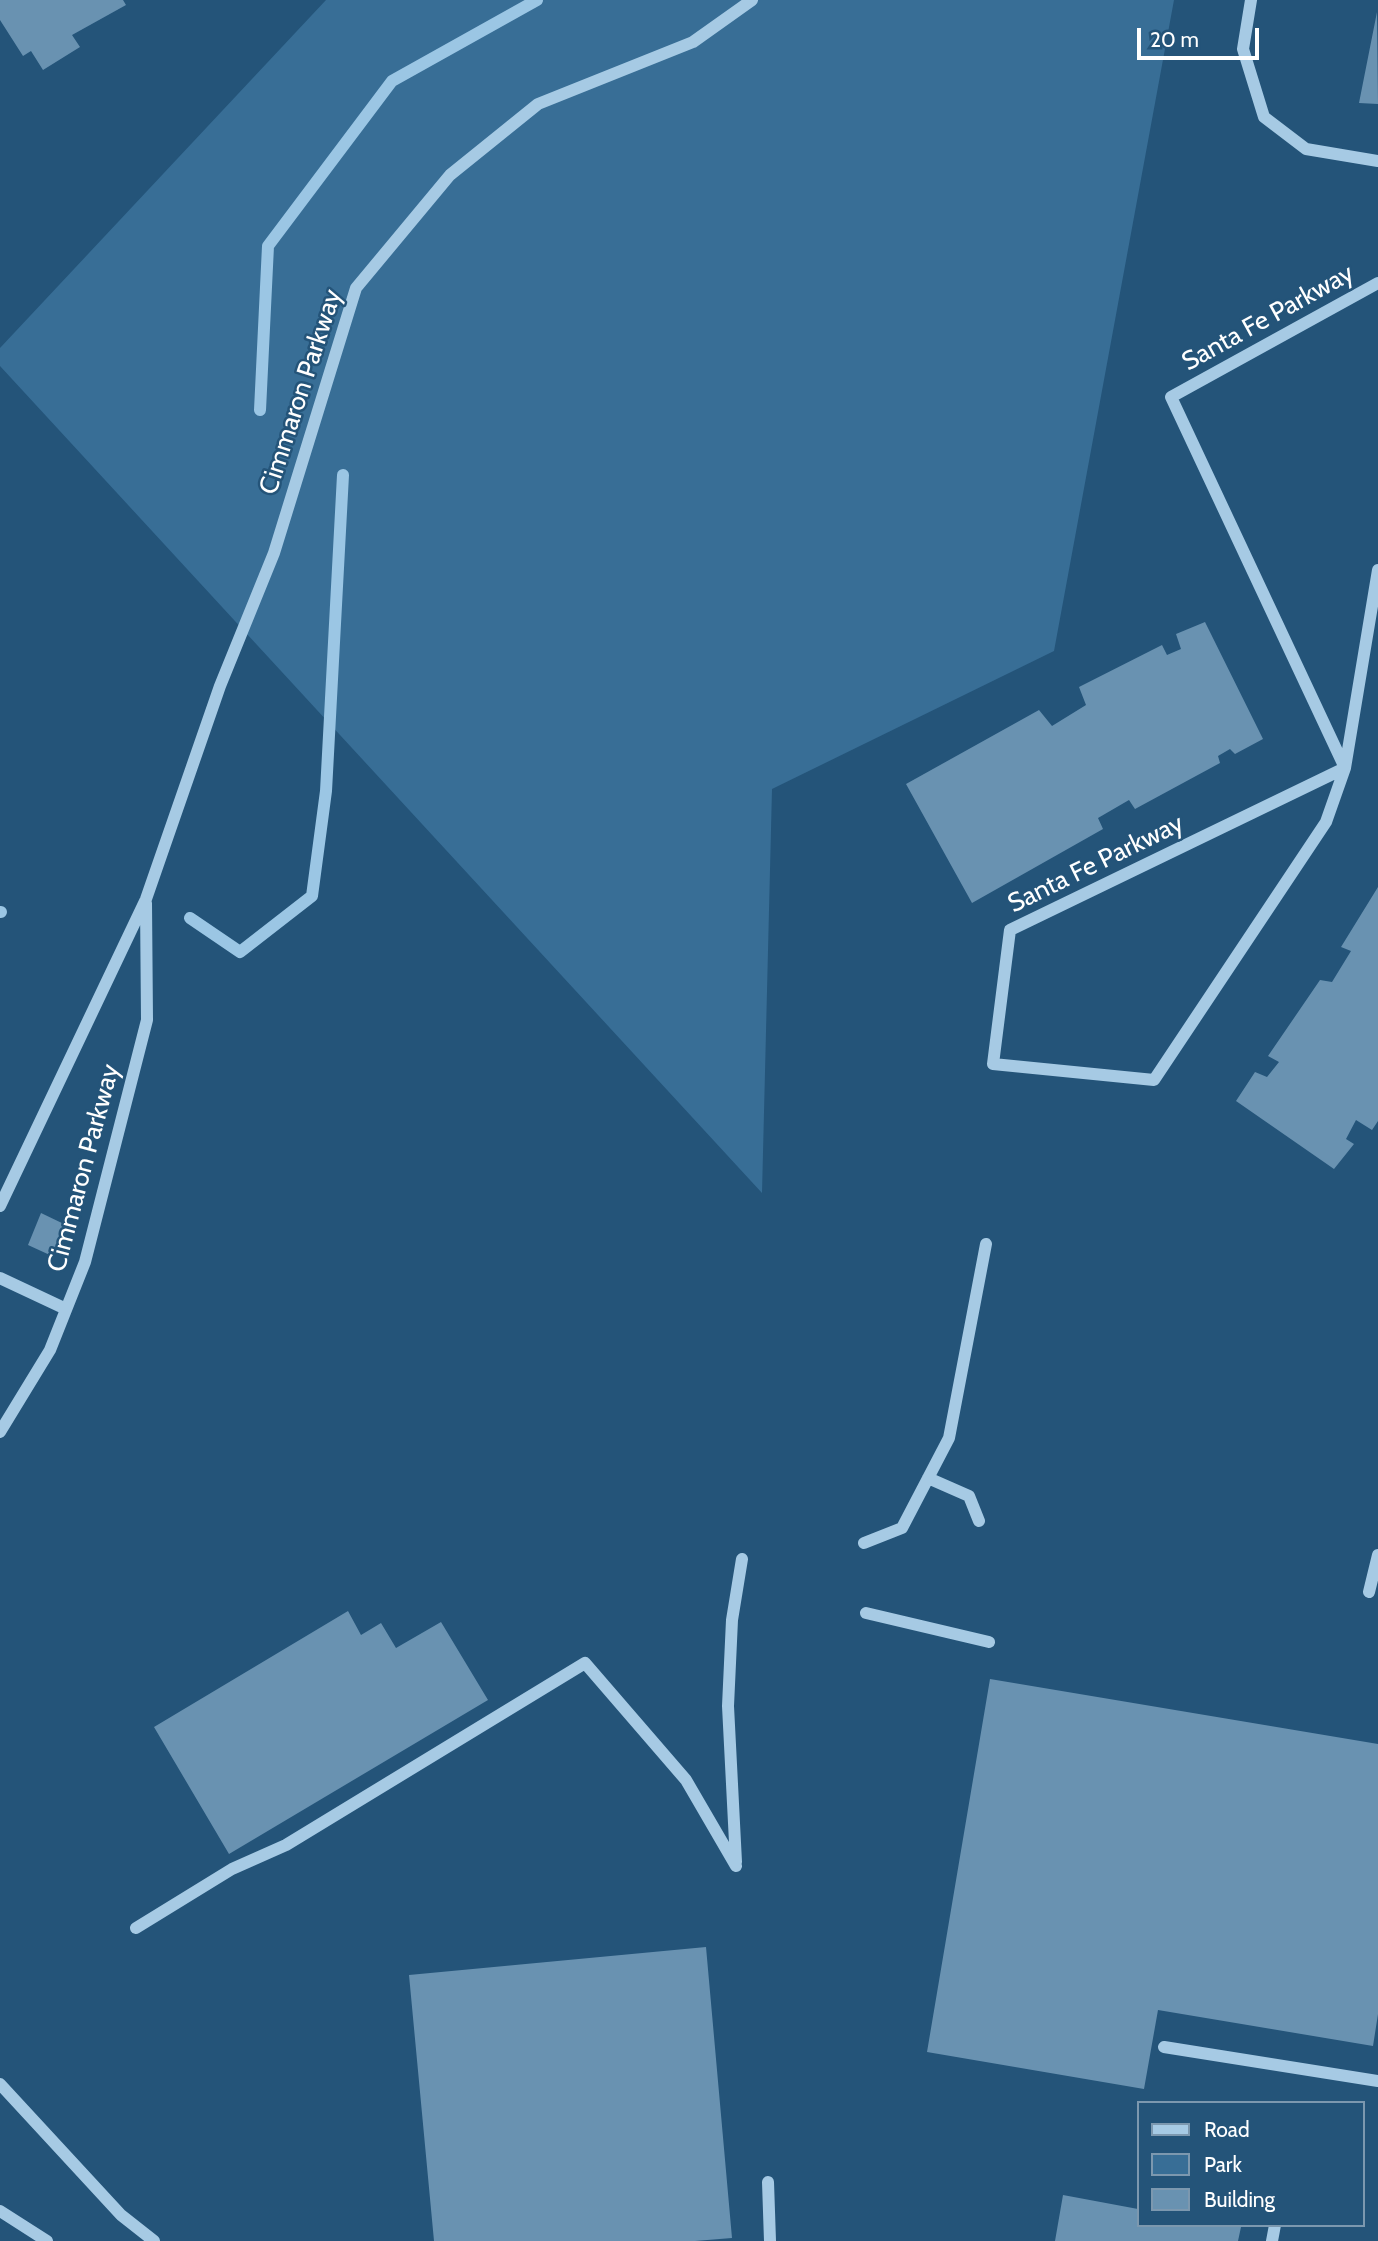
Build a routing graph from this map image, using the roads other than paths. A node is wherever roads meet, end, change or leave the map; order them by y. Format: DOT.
graph roads {
  1 [pos="752,0"];
  2 [pos="1251,0"];
  3 [pos="1378,161"];
  4 [pos="1378,283"];
  5 [pos="1378,570"];
  6 [pos="1345,768"];
  7 [pos="146,899"];
  8 [pos="0,1206"];
  9 [pos="986,1244"];
  10 [pos="0,1278"];
  11 [pos="66,1309"];
  12 [pos="0,1432"];
  13 [pos="928,1478"];
  14 [pos="979,1521"];
  15 [pos="864,1543"];
  16 [pos="1378,1555"];
  17 [pos="742,1559"];
  18 [pos="1369,1592"];
  19 [pos="866,1613"];
  20 [pos="989,1642"];
  21 [pos="136,1928"];
  22 [pos="1164,2047"];
  23 [pos="1378,2081"];
  24 [pos="0,2084"];
  25 [pos="768,2182"];
  26 [pos="0,2211"];
  27 [pos="47,2241"];
  28 [pos="154,2241"];
  29 [pos="770,2241"];
  1 -- 7 [label="street, Cimmaron Parkway"];
  2 -- 3 [label="street"];
  4 -- 6 [label="street, Santa Fe Parkway"];
  5 -- 6 [label="street, Santa Fe Parkway"];
  6 -- 6 [label="street, Santa Fe Parkway"];
  7 -- 8 [label="street, Cimmaron Parkway"];
  7 -- 11 [label="street, Cimmaron Parkway"];
  9 -- 13 [label="street"];
  10 -- 11 [label="street"];
  11 -- 12 [label="street, Cimmaron Parkway"];
  13 -- 14 [label="street"];
  13 -- 15 [label="street"];
  16 -- 18 [label="street"];
  17 -- 21 [label="street"];
  19 -- 20 [label="street"];
  22 -- 23 [label="street"];
  24 -- 28 [label="street"];
  25 -- 29 [label="street"];
  26 -- 27 [label="street"];
}
